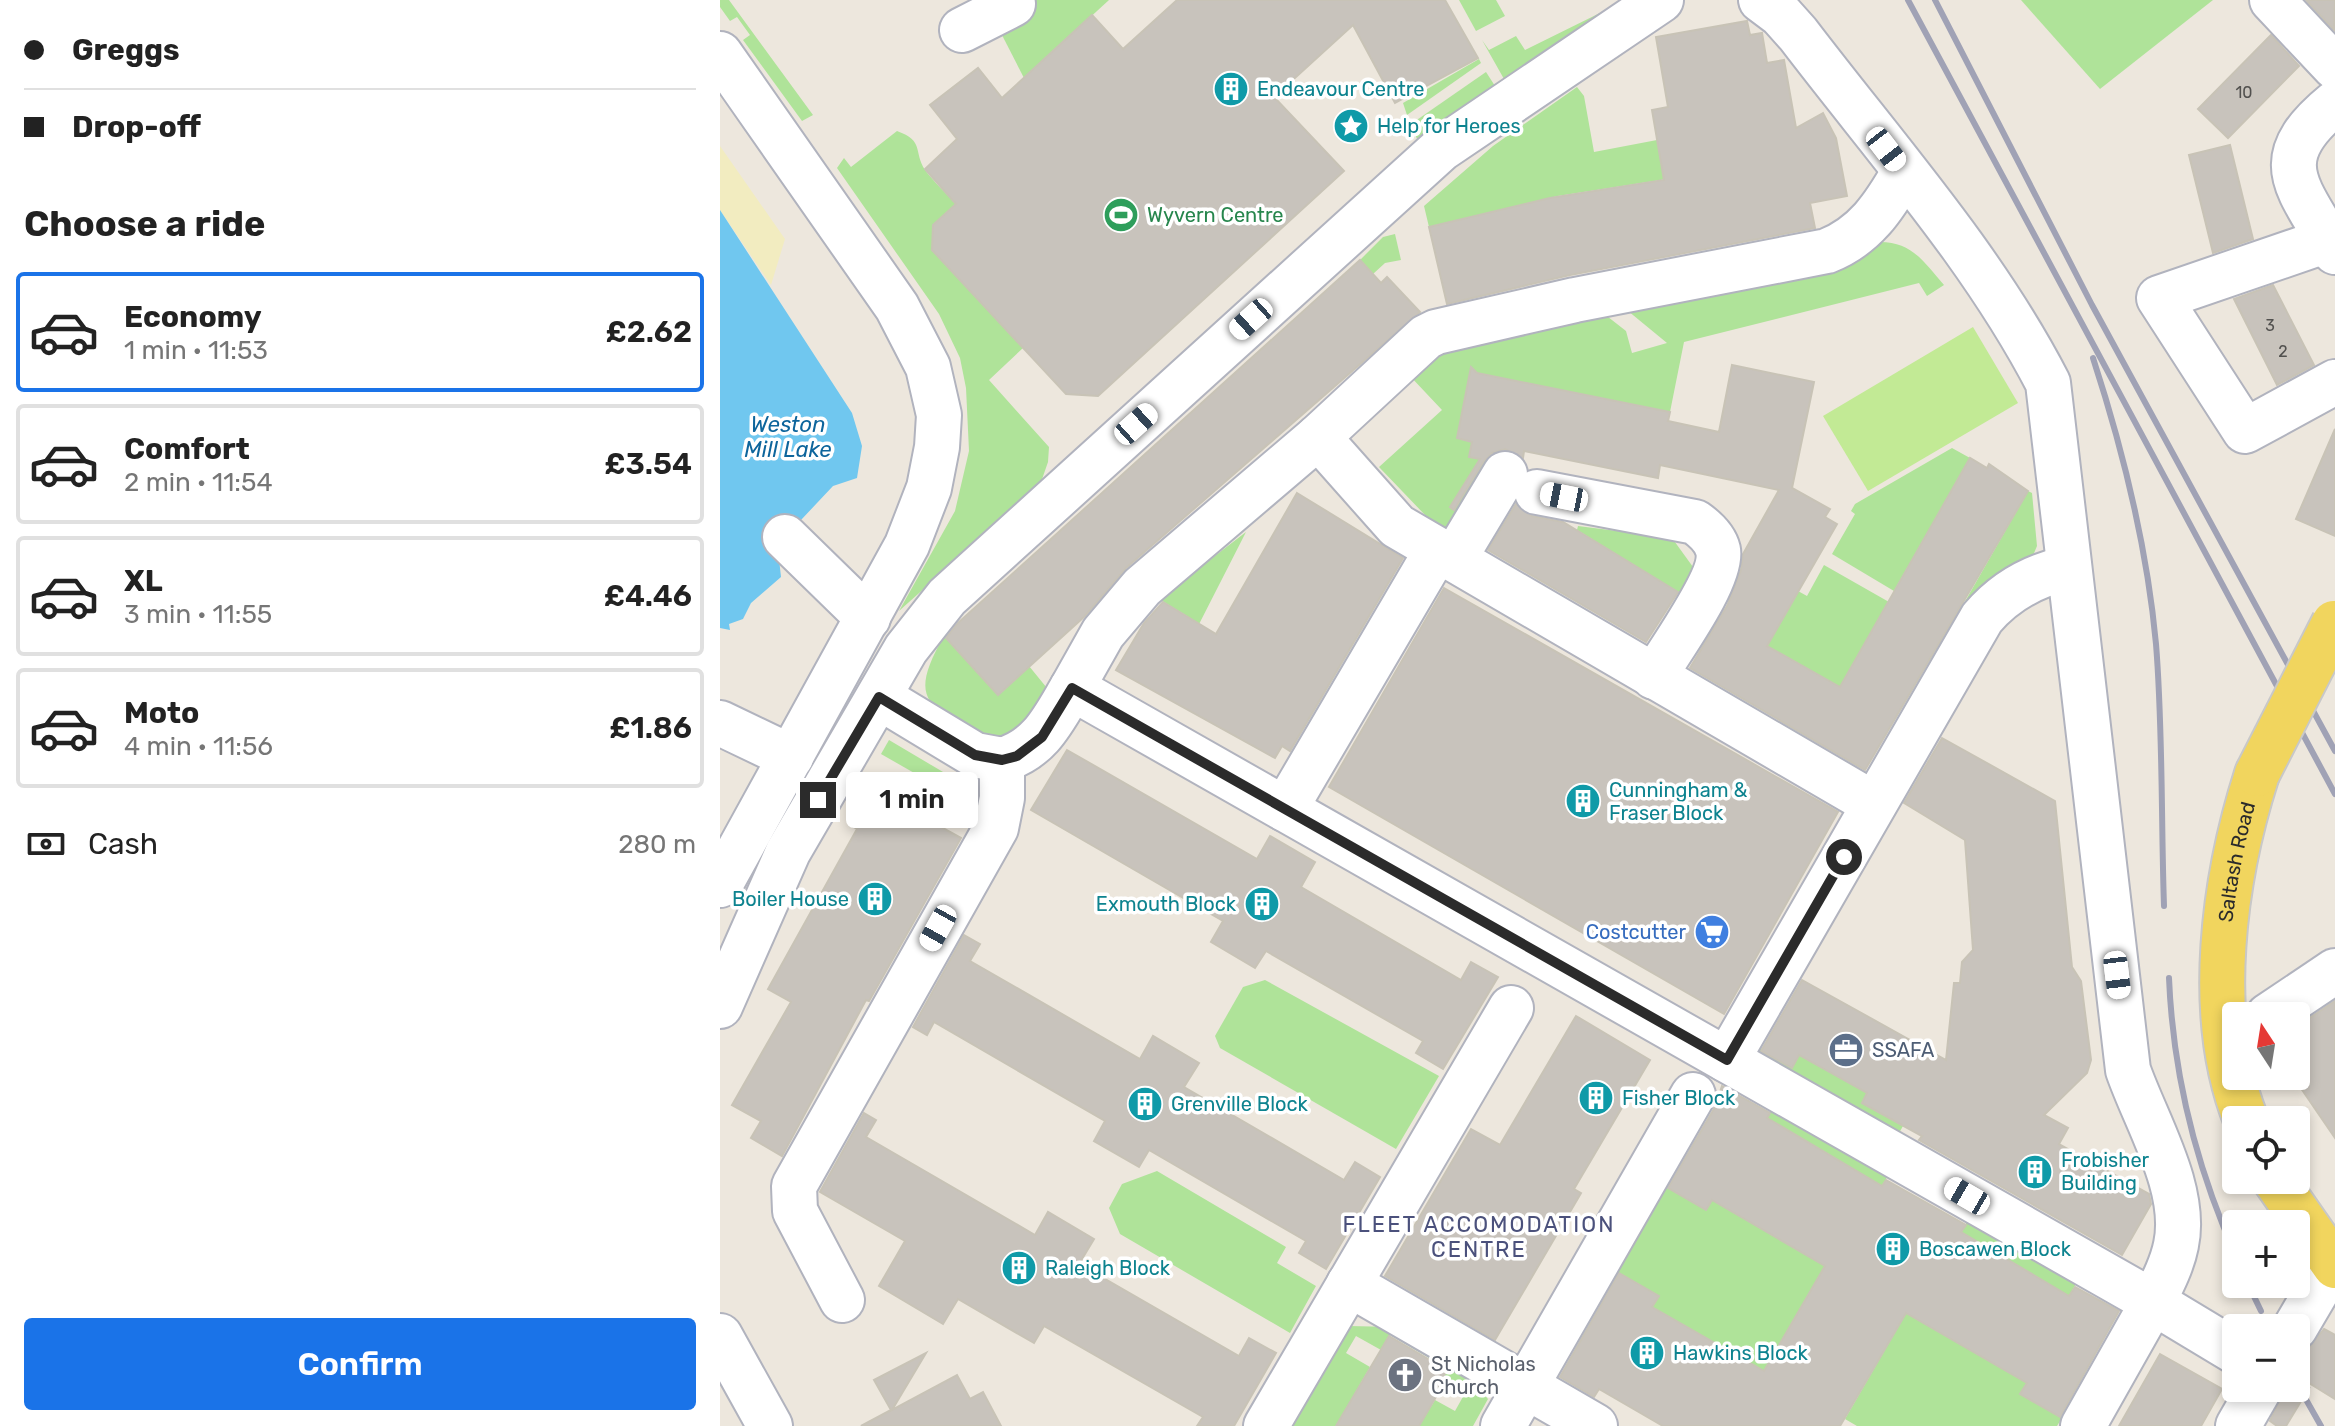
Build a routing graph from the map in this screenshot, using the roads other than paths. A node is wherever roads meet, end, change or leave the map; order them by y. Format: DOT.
graph roads {
  1 [pos="1661,0"];
  2 [pos="1761,0"];
  3 [pos="2272,0"];
  4 [pos="1013,4"];
  5 [pos="962,30"];
  6 [pos="720,54"];
  7 [pos="2335,67"];
  8 [pos="2335,103"];
  9 [pos="1904,172"];
  10 [pos="2332,246"];
  11 [pos="2335,382"];
  12 [pos="1318,437"];
  13 [pos="785,537"];
  14 [pos="1445,555"];
  15 [pos="2069,568"];
  16 [pos="868,618"];
  17 [pos="2335,622"];
  18 [pos="1654,677"];
  19 [pos="1072,688"];
  20 [pos="879,697"];
  21 [pos="720,723"];
  22 [pos="791,757"];
  23 [pos="1002,760"];
  24 [pos="1874,804"];
  25 [pos="1285,809"];
  26 [pos="720,885"];
  27 [pos="2335,971"];
  28 [pos="2227,1002"];
  29 [pos="2289,1002"];
  30 [pos="720,1006"];
  31 [pos="1511,1008"];
  32 [pos="1727,1060"];
  33 [pos="1693,1095"];
  34 [pos="2285,1194"];
  35 [pos="2334,1264"];
  36 [pos="1349,1284"];
  37 [pos="842,1300"];
  38 [pos="2153,1302"];
  39 [pos="2304,1314"];
  40 [pos="720,1336"];
  41 [pos="2222,1344"];
  42 [pos="1524,1385"];
  43 [pos="2252,1402"];
  44 [pos="770,1426"];
  45 [pos="1266,1426"];
  46 [pos="1503,1426"];
  47 [pos="1595,1426"];
  48 [pos="2083,1426"];
  49 [pos="2238,1426"];
  1 -- 20 [label="street"];
  2 -- 9 [label="street"];
  3 -- 7 [label="street"];
  4 -- 5 [label="street"];
  6 -- 16 [label="street"];
  8 -- 10 [label="street"];
  9 -- 12 [label="street"];
  9 -- 15 [label="street"];
  10 -- 11 [label="street"];
  12 -- 14 [label="street"];
  12 -- 19 [label="street"];
  13 -- 16 [label="street"];
  14 -- 18 [label="street"];
  14 -- 18 [label="street"];
  14 -- 25 [label="street"];
  15 -- 24 [label="street"];
  15 -- 38 [label="street"];
  16 -- 22 [label="street"];
  17 -- 28 [label="main road, Saltash Road, bridge"];
  18 -- 24 [label="street"];
  19 -- 23 [label="street"];
  19 -- 25 [label="street"];
  20 -- 23 [label="street"];
  20 -- 30 [label="street"];
  21 -- 22 [label="street"];
  22 -- 26 [label="street"];
  23 -- 37 [label="street"];
  24 -- 32 [label="street"];
  25 -- 32 [label="street"];
  27 -- 29 [label="street"];
  31 -- 36 [label="street"];
  32 -- 38 [label="street"];
  33 -- 42 [label="street"];
  34 -- 35 [label="main road"];
  35 -- 39 [label="street"];
  36 -- 42 [label="street"];
  36 -- 45 [label="street"];
  38 -- 41 [label="street"];
  38 -- 48 [label="street"];
  40 -- 44 [label="street"];
  42 -- 46 [label="street"];
  42 -- 47 [label="street"];
  43 -- 49 [label="street"];
}
